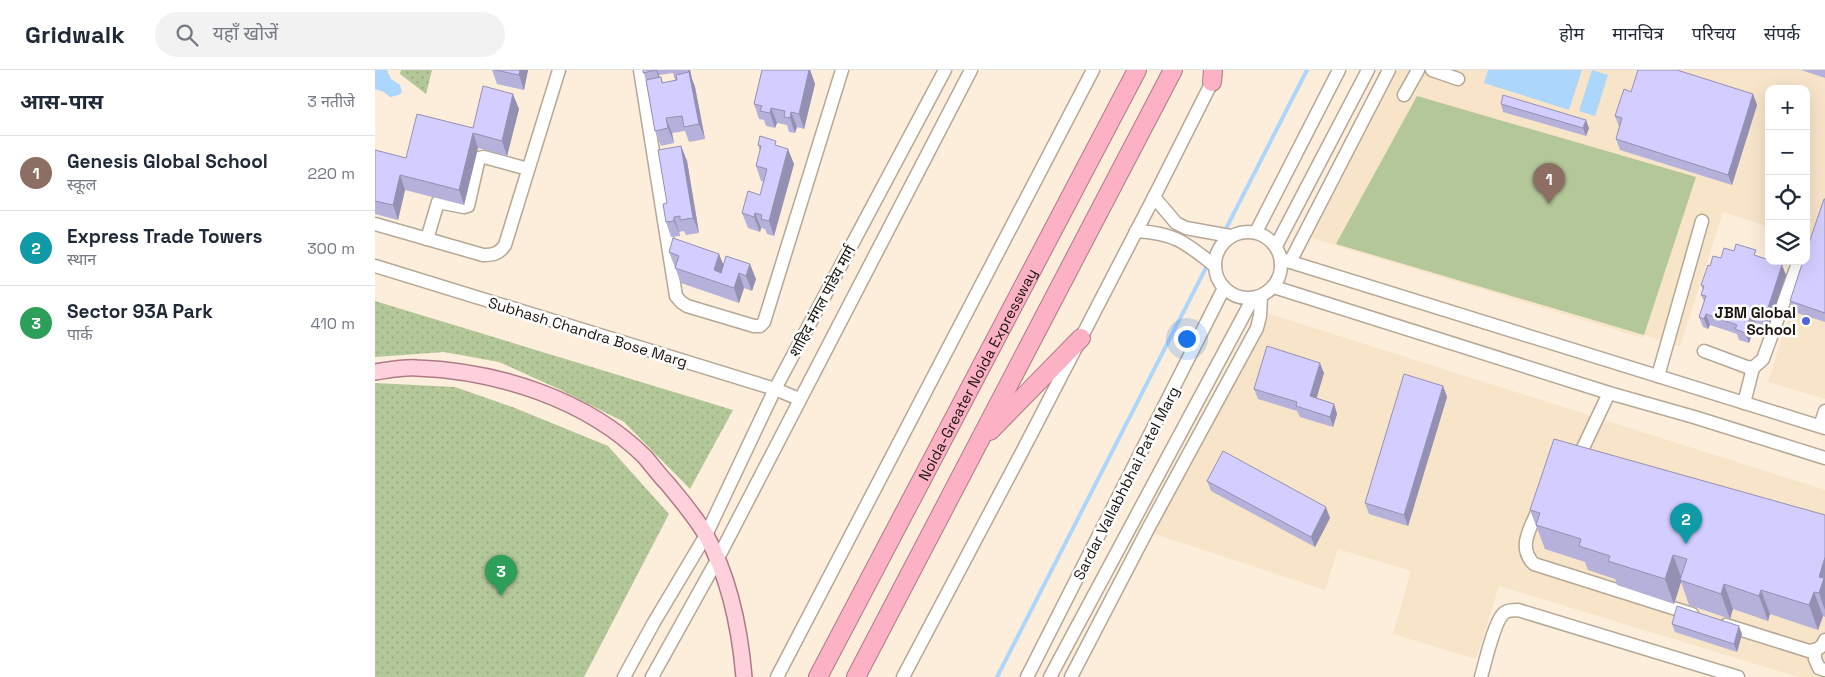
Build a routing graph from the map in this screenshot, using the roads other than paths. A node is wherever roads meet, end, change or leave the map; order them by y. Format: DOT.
graph roads {
  1 [pos="559,70"];
  2 [pos="640,70"];
  3 [pos="842,70"];
  4 [pos="945,70"];
  5 [pos="971,70"];
  6 [pos="1093,70"];
  7 [pos="1137,70"];
  8 [pos="1173,70"];
  9 [pos="1339,70"];
  10 [pos="1368,70"];
  11 [pos="1389,70"];
  12 [pos="1418,70"];
  13 [pos="1432,70"];
  14 [pos="1214,74"];
  15 [pos="1458,79"];
  16 [pos="1404,95"];
  17 [pos="528,170"];
  18 [pos="1154,198"];
  19 [pos="1702,221"];
  20 [pos="375,224"];
  21 [pos="1136,231"];
  22 [pos="1256,232"];
  23 [pos="1230,236"];
  24 [pos="427,239"];
  25 [pos="1276,246"];
  26 [pos="1285,261"];
  27 [pos="1797,265"];
  28 [pos="375,266"];
  29 [pos="1215,266"];
  30 [pos="1274,286"];
  31 [pos="1224,288"];
  32 [pos="1257,297"];
  33 [pos="1081,338"];
  34 [pos="1705,351"];
  35 [pos="1753,368"];
  36 [pos="375,372"];
  37 [pos="1657,376"];
  38 [pos="775,389"];
  39 [pos="1609,393"];
  40 [pos="799,399"];
  41 [pos="1744,403"];
  42 [pos="1825,410"];
  43 [pos="1822,427"];
  44 [pos="977,445"];
  45 [pos="1825,458"];
  46 [pos="1558,465"];
  47 [pos="1544,496"];
  48 [pos="1134,520"];
  49 [pos="1149,527"];
  50 [pos="706,535"];
  51 [pos="717,560"];
  52 [pos="1825,640"];
  53 [pos="1815,650"];
  54 [pos="1825,670"];
  55 [pos="624,677"];
  56 [pos="652,677"];
  57 [pos="744,677"];
  58 [pos="777,677"];
  59 [pos="818,677"];
  60 [pos="856,677"];
  61 [pos="903,677"];
  62 [pos="1027,677"];
  63 [pos="1050,677"];
  64 [pos="1071,677"];
  65 [pos="1481,677"];
  66 [pos="1738,677"];
  1 -- 17 [label="street"];
  2 -- 3 [label="street"];
  4 -- 38 [label="street, शाहिद मंगल पांडेय मार्ग"];
  5 -- 40 [label="street"];
  6 -- 58 [label="street"];
  7 -- 59 [label="highway, Noida-Greater Noida Expressway"];
  8 -- 44 [label="highway, Noida-Greater Noida Expressway"];
  9 -- 22 [label="street"];
  10 -- 25 [label="street"];
  11 -- 26 [label="street"];
  12 -- 16 [label="street"];
  13 -- 15 [label="street"];
  14 -- 18 [label="street"];
  17 -- 24 [label="street"];
  17 -- 24 [label="street"];
  18 -- 21 [label="street"];
  18 -- 23 [label="street"];
  19 -- 37 [label="street"];
  20 -- 24 [label="street"];
  21 -- 29 [label="street"];
  21 -- 33 [label="street"];
  22 -- 23 [label="street"];
  22 -- 25 [label="street"];
  23 -- 29 [label="street"];
  25 -- 26 [label="street"];
  26 -- 30 [label="street"];
  26 -- 37 [label="street"];
  27 -- 35 [label="street"];
  28 -- 38 [label="street, Subhash Chandra Bose Marg"];
  29 -- 31 [label="street"];
  30 -- 32 [label="street, Sardar Vallabhbhai Patel Marg"];
  30 -- 39 [label="street"];
  31 -- 32 [label="street"];
  31 -- 62 [label="street, Sardar Vallabhbhai Patel Marg"];
  32 -- 48 [label="street, Sardar Vallabhbhai Patel Marg"];
  32 -- 49 [label="street"];
  33 -- 44 [label="highway"];
  33 -- 61 [label="street"];
  34 -- 35 [label="street"];
  35 -- 41 [label="street"];
  36 -- 50 [label="main road"];
  37 -- 41 [label="street"];
  38 -- 40 [label="street, Subhash Chandra Bose Marg"];
  38 -- 50 [label="street, शाहिद मंगल पांडेय मार्ग"];
  39 -- 45 [label="street"];
  39 -- 46 [label="street"];
  40 -- 51 [label="street"];
  41 -- 43 [label="street"];
  42 -- 43 [label="street"];
  44 -- 60 [label="highway, Noida-Greater Noida Expressway"];
  47 -- 53 [label="street"];
  48 -- 49 [label="street"];
  48 -- 63 [label="street, Sardar Vallabhbhai Patel Marg"];
  49 -- 64 [label="street"];
  50 -- 51 [label="main road"];
  50 -- 55 [label="street, शाहिद मंगल पांडेय मार्ग"];
  51 -- 56 [label="street"];
  51 -- 57 [label="main road"];
  52 -- 53 [label="street"];
  53 -- 54 [label="street"];
  65 -- 66 [label="street"];
}
